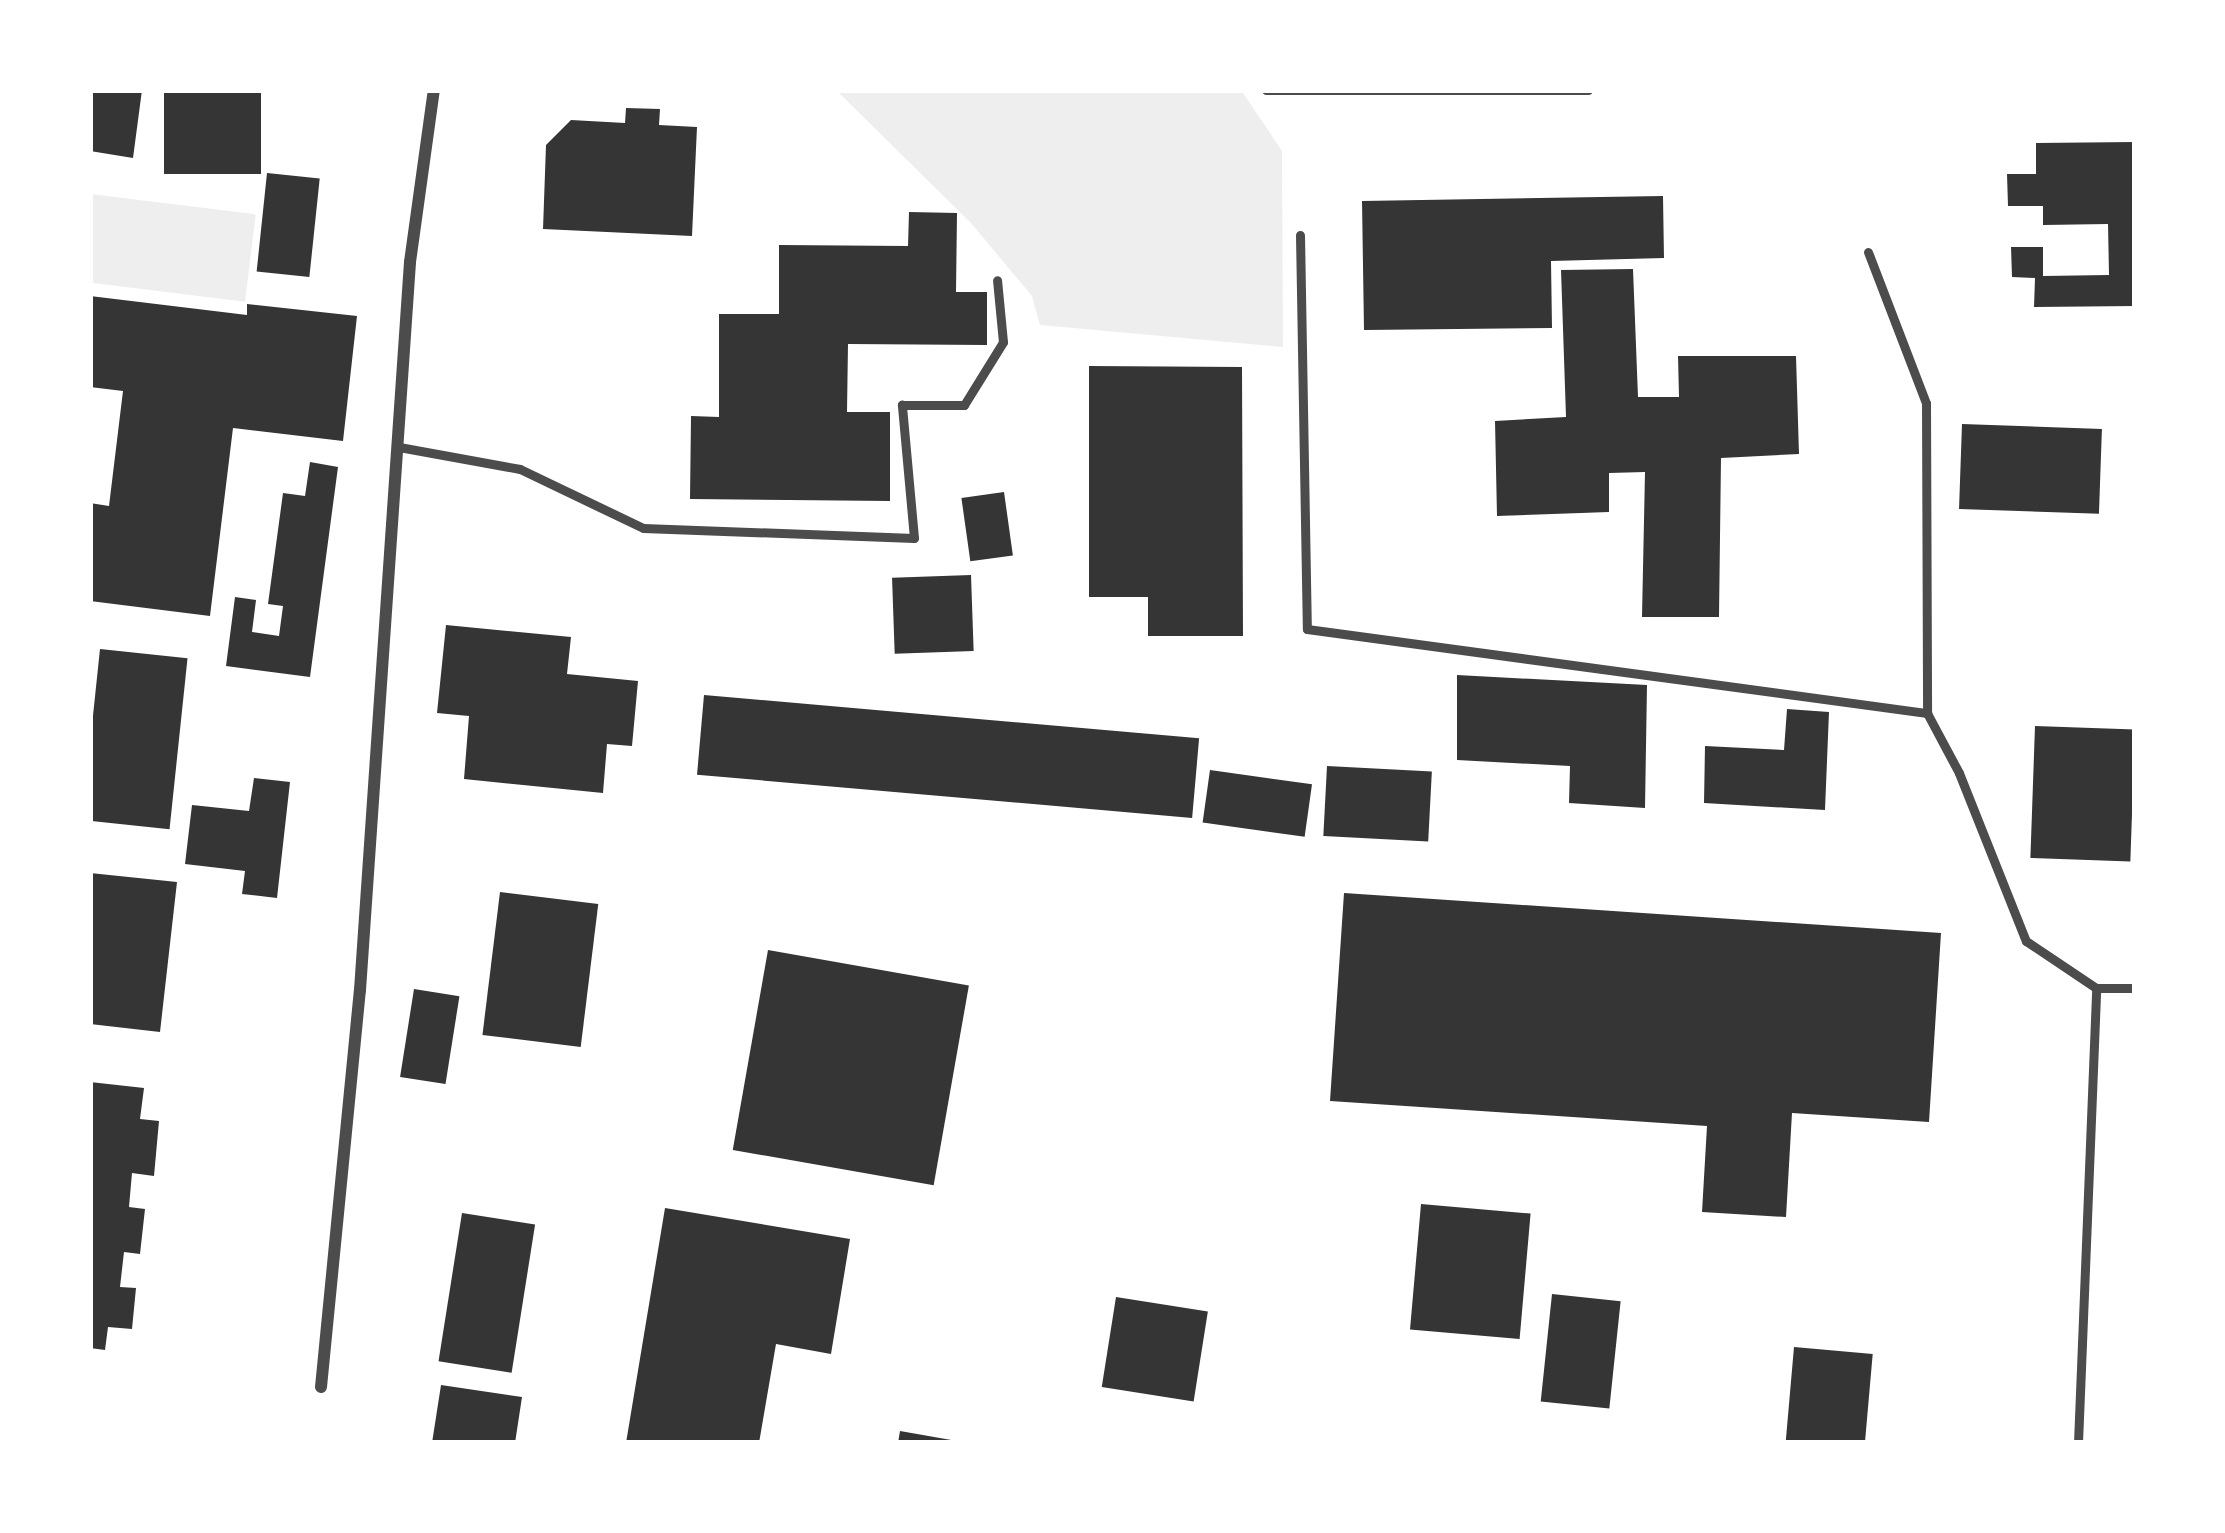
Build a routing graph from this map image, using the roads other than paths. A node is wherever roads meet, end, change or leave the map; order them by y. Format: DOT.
graph roads {
  1 [pos="434,90"];
  2 [pos="1267,90"];
  3 [pos="1588,90"];
  4 [pos="1300,235"];
  5 [pos="1868,252"];
  6 [pos="997,280"];
  7 [pos="399,448"];
  8 [pos="1927,713"];
  9 [pos="2096,988"];
  10 [pos="2135,988"];
  11 [pos="321,1388"];
  12 [pos="2078,1443"];
  1 -- 7 [label="street"];
  2 -- 3 [label="lane"];
  4 -- 8 [label="lane"];
  5 -- 8 [label="lane"];
  6 -- 7 [label="lane"];
  7 -- 11 [label="street"];
  8 -- 9 [label="lane"];
  9 -- 10 [label="lane"];
  9 -- 12 [label="lane"];
}
